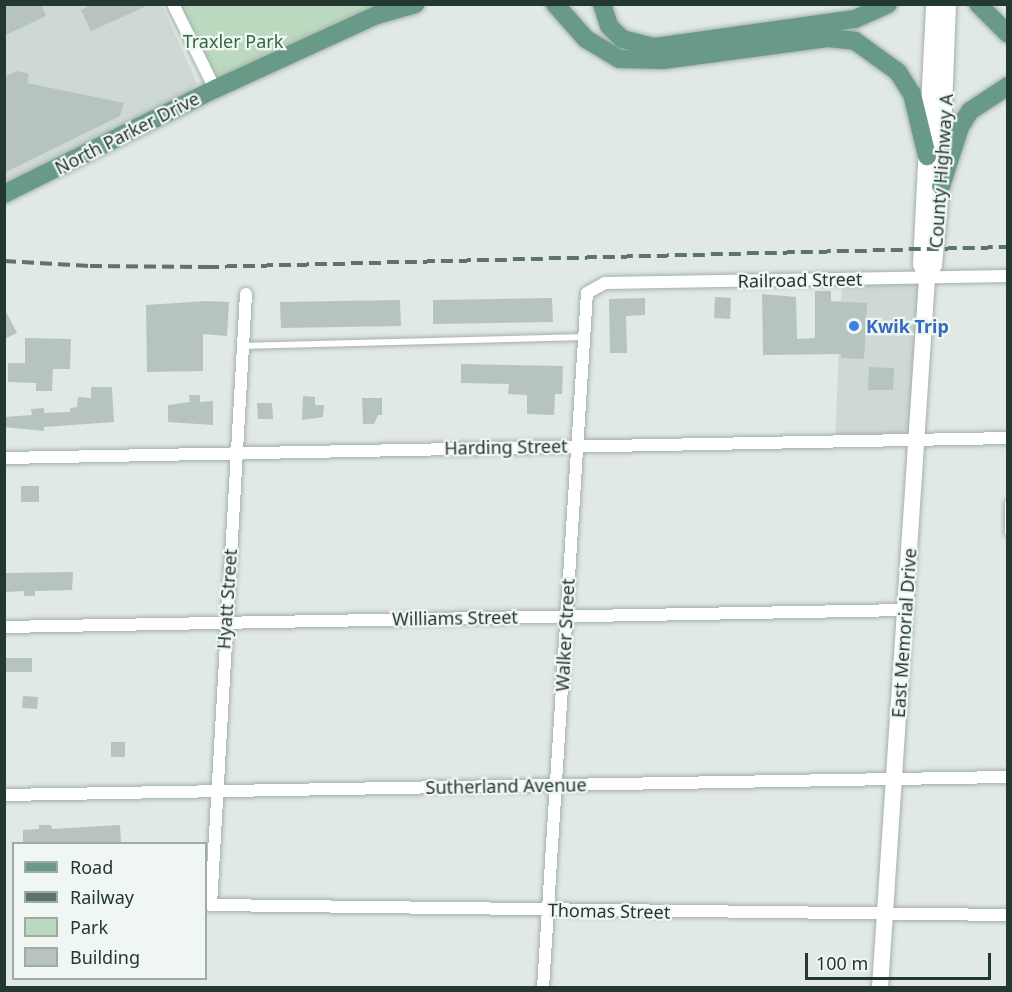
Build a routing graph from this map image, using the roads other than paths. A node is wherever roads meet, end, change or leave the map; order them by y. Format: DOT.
graph roads {
  1 [pos="173,4"];
  2 [pos="389,4"];
  3 [pos="416,4"];
  4 [pos="555,4"];
  5 [pos="568,4"];
  6 [pos="602,4"];
  7 [pos="888,4"];
  8 [pos="934,4"];
  9 [pos="948,4"];
  10 [pos="978,4"];
  11 [pos="575,26"];
  12 [pos="1008,34"];
  13 [pos="250,73"];
  14 [pos="1008,86"];
  15 [pos="215,89"];
  16 [pos="927,156"];
  17 [pos="941,186"];
  18 [pos="4,194"];
  19 [pos="1008,276"];
  20 [pos="927,278"];
  21 [pos="594,286"];
  22 [pos="246,294"];
  23 [pos="582,338"];
  24 [pos="243,346"];
  25 [pos="1008,438"];
  26 [pos="917,440"];
  27 [pos="576,445"];
  28 [pos="237,453"];
  29 [pos="4,458"];
  30 [pos="1008,503"];
  31 [pos="1008,533"];
  32 [pos="906,610"];
  33 [pos="566,616"];
  34 [pos="226,621"];
  35 [pos="4,627"];
  36 [pos="1008,777"];
  37 [pos="894,780"];
  38 [pos="556,784"];
  39 [pos="216,791"];
  40 [pos="4,795"];
  41 [pos="211,905"];
  42 [pos="549,910"];
  43 [pos="885,915"];
  44 [pos="1008,915"];
  45 [pos="543,987"];
  46 [pos="880,987"];
  1 -- 15 [label="street"];
  2 -- 13 [label="main road, North Parker Drive"];
  3 -- 13 [label="main road, North Parker Drive"];
  4 -- 11 [label="main road"];
  5 -- 11 [label="main road"];
  6 -- 7 [label="main road"];
  8 -- 16 [label="main road, County Highway A"];
  9 -- 17 [label="main road, County Highway A"];
  10 -- 12 [label="main road"];
  11 -- 16 [label="main road"];
  13 -- 15 [label="main road, North Parker Drive"];
  14 -- 17 [label="main road"];
  15 -- 18 [label="main road, North Parker Drive"];
  16 -- 20 [label="main road, County Highway A"];
  17 -- 20 [label="main road, County Highway A"];
  19 -- 20 [label="street, Railroad Street"];
  20 -- 21 [label="street, Railroad Street"];
  20 -- 26 [label="main road, East Memorial Drive"];
  21 -- 23 [label="street, Walker Street"];
  22 -- 24 [label="street, Hyatt Street"];
  23 -- 24 [label="lane"];
  23 -- 27 [label="street, Walker Street"];
  24 -- 28 [label="street, Hyatt Street"];
  25 -- 26 [label="street, Harding Street"];
  26 -- 27 [label="street, Harding Street"];
  26 -- 32 [label="main road, East Memorial Drive"];
  27 -- 28 [label="street, Harding Street"];
  27 -- 33 [label="street, Walker Street"];
  28 -- 29 [label="street, Harding Street"];
  28 -- 34 [label="street, Hyatt Street"];
  30 -- 31 [label="lane"];
  32 -- 33 [label="street, Williams Street"];
  32 -- 37 [label="main road, East Memorial Drive"];
  33 -- 34 [label="street, Williams Street"];
  33 -- 38 [label="street, Walker Street"];
  34 -- 35 [label="street, Williams Street"];
  34 -- 39 [label="street, Hyatt Street"];
  36 -- 37 [label="street, Sutherland Avenue"];
  37 -- 38 [label="street, Sutherland Avenue"];
  37 -- 43 [label="main road, East Memorial Drive"];
  38 -- 39 [label="street, Sutherland Avenue"];
  38 -- 42 [label="street, Walker Street"];
  39 -- 40 [label="street, Sutherland Avenue"];
  39 -- 41 [label="street, Hyatt Street"];
  41 -- 42 [label="street, Thomas Street"];
  42 -- 43 [label="street, Thomas Street"];
  42 -- 45 [label="street, Walker Street"];
  43 -- 44 [label="street, Thomas Street"];
  43 -- 46 [label="main road, East Memorial Drive"];
}
